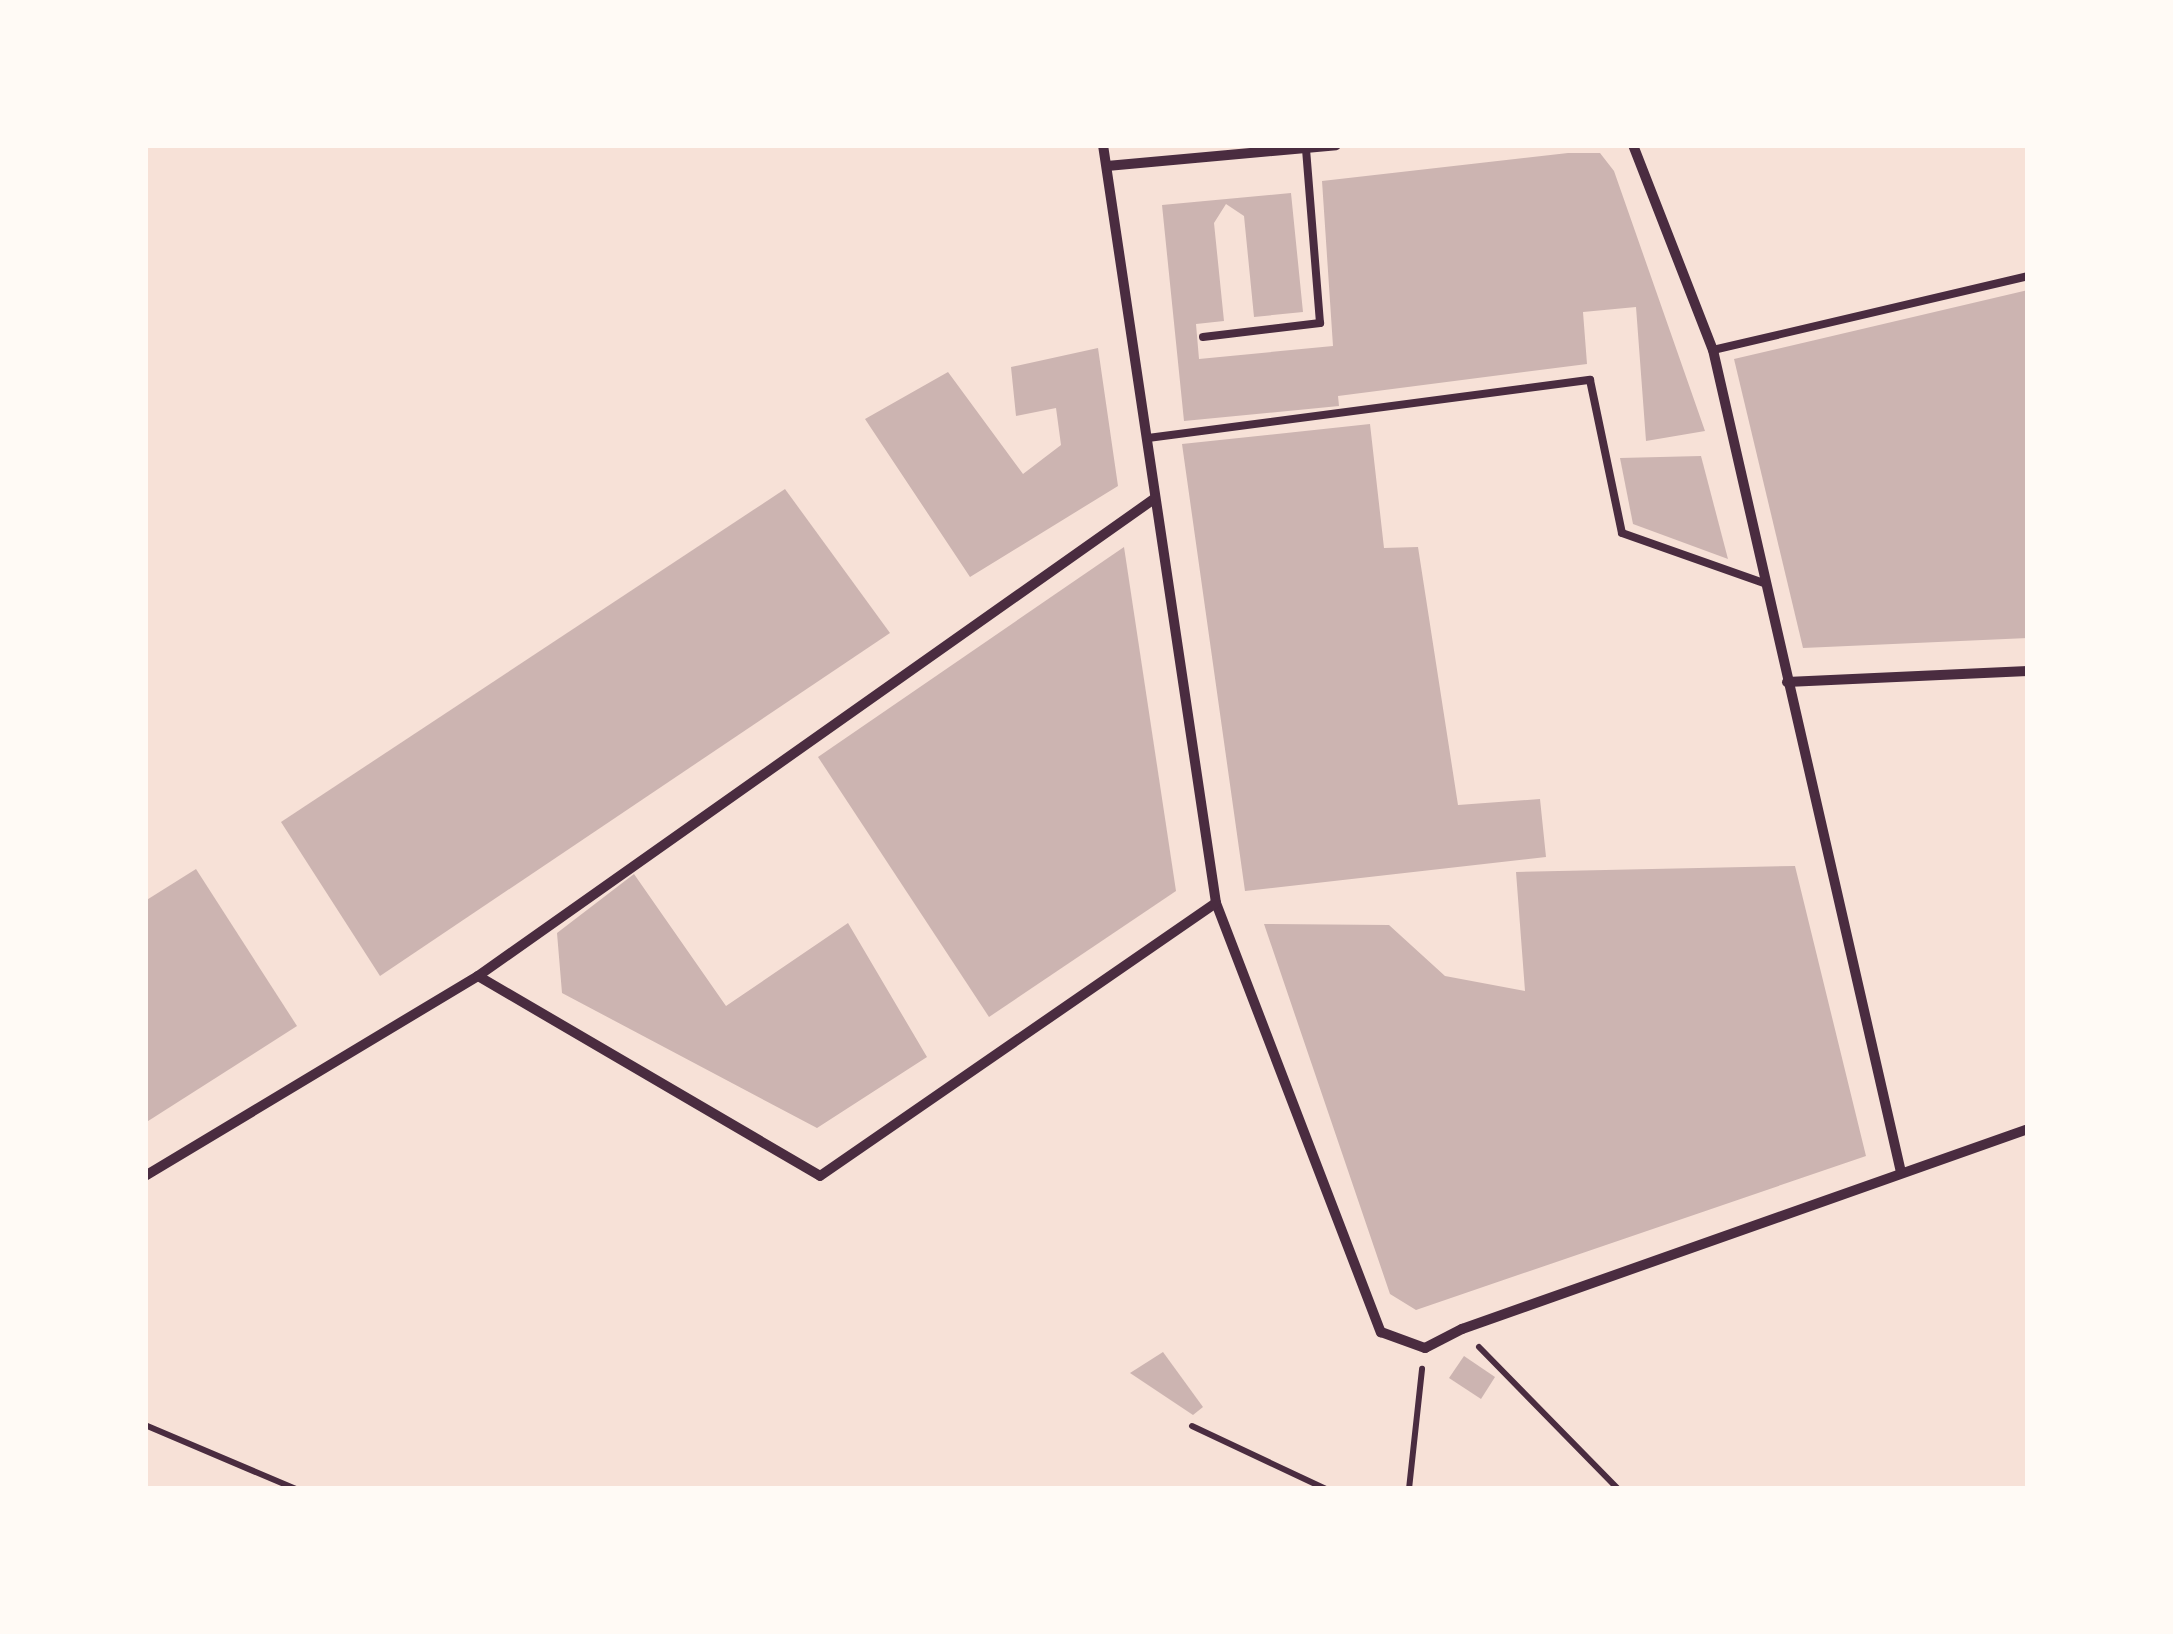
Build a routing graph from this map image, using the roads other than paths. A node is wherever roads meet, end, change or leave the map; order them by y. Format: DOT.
graph roads {
  1 [pos="1103,145"];
  2 [pos="1336,145"];
  3 [pos="1633,145"];
  4 [pos="1306,148"];
  5 [pos="1107,166"];
  6 [pos="2028,276"];
  7 [pos="1204,337"];
  8 [pos="1713,350"];
  9 [pos="1148,438"];
  10 [pos="1154,499"];
  11 [pos="1764,583"];
  12 [pos="2028,670"];
  13 [pos="1786,682"];
  14 [pos="1216,903"];
  15 [pos="478,976"];
  16 [pos="2028,1129"];
  17 [pos="1901,1172"];
  18 [pos="145,1176"];
  1 -- 5 [label="street"];
  2 -- 4 [label="street"];
  3 -- 8 [label="street"];
  4 -- 5 [label="street"];
  4 -- 7 [label="lane"];
  5 -- 9 [label="street"];
  6 -- 8 [label="lane"];
  8 -- 11 [label="street"];
  9 -- 10 [label="street"];
  9 -- 11 [label="lane"];
  10 -- 14 [label="street"];
  10 -- 15 [label="street"];
  11 -- 13 [label="street"];
  12 -- 13 [label="street"];
  13 -- 17 [label="street"];
  14 -- 15 [label="street"];
  14 -- 17 [label="street"];
  15 -- 18 [label="street"];
  16 -- 17 [label="street"];
}
